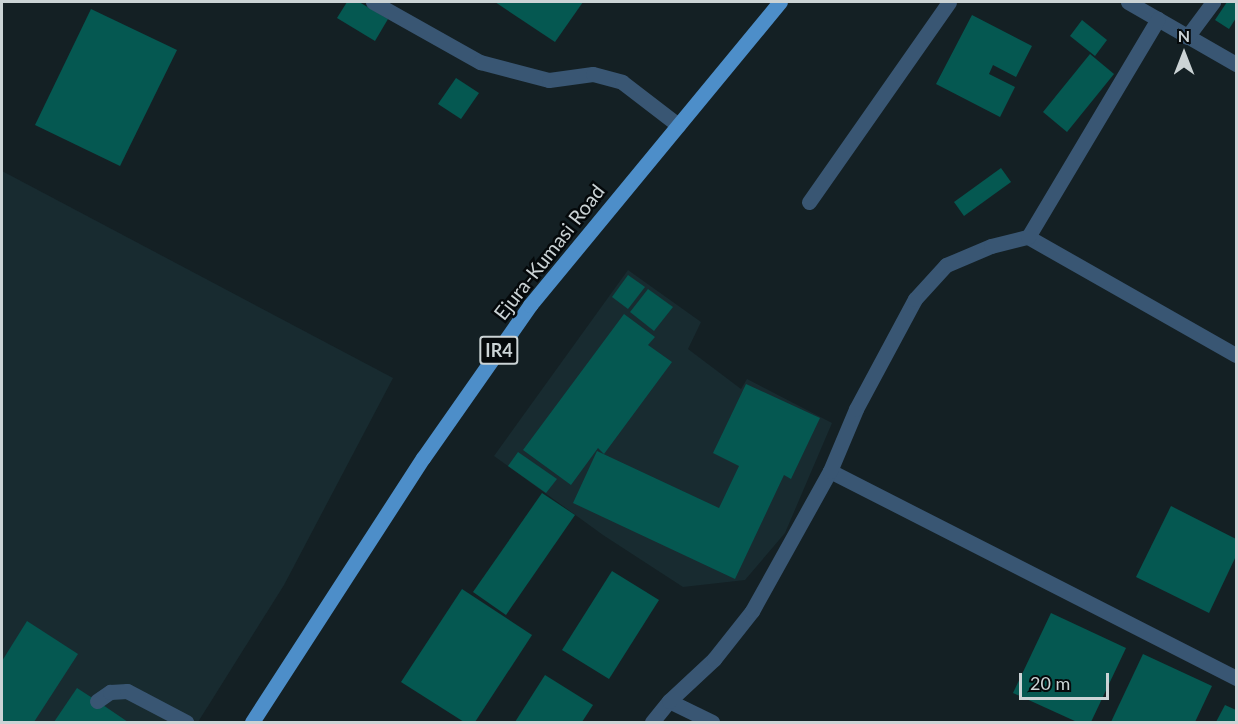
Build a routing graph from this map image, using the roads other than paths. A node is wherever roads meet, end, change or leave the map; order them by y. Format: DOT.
graph roads {
  1 [pos="373,2"];
  2 [pos="780,2"];
  3 [pos="949,2"];
  4 [pos="1128,2"];
  5 [pos="1213,2"];
  6 [pos="1158,19"];
  7 [pos="1187,37"];
  8 [pos="1236,64"];
  9 [pos="678,125"];
  10 [pos="809,202"];
  11 [pos="1028,237"];
  12 [pos="1236,355"];
  13 [pos="830,471"];
  14 [pos="1236,678"];
  15 [pos="98,701"];
  16 [pos="669,701"];
  17 [pos="186,723"];
  18 [pos="252,723"];
  19 [pos="652,723"];
  20 [pos="712,723"];
  1 -- 9 [label="street"];
  2 -- 9 [label="main road, Ejura-Kumasi Road / IR4"];
  3 -- 10 [label="street"];
  4 -- 6 [label="street"];
  5 -- 7 [label="street"];
  6 -- 7 [label="street"];
  6 -- 11 [label="street"];
  7 -- 8 [label="street"];
  9 -- 18 [label="main road, Ejura-Kumasi Road / IR4"];
  11 -- 12 [label="street"];
  11 -- 13 [label="street"];
  13 -- 14 [label="street"];
  13 -- 16 [label="street"];
  15 -- 17 [label="street"];
  16 -- 19 [label="street"];
  16 -- 20 [label="street"];
}
